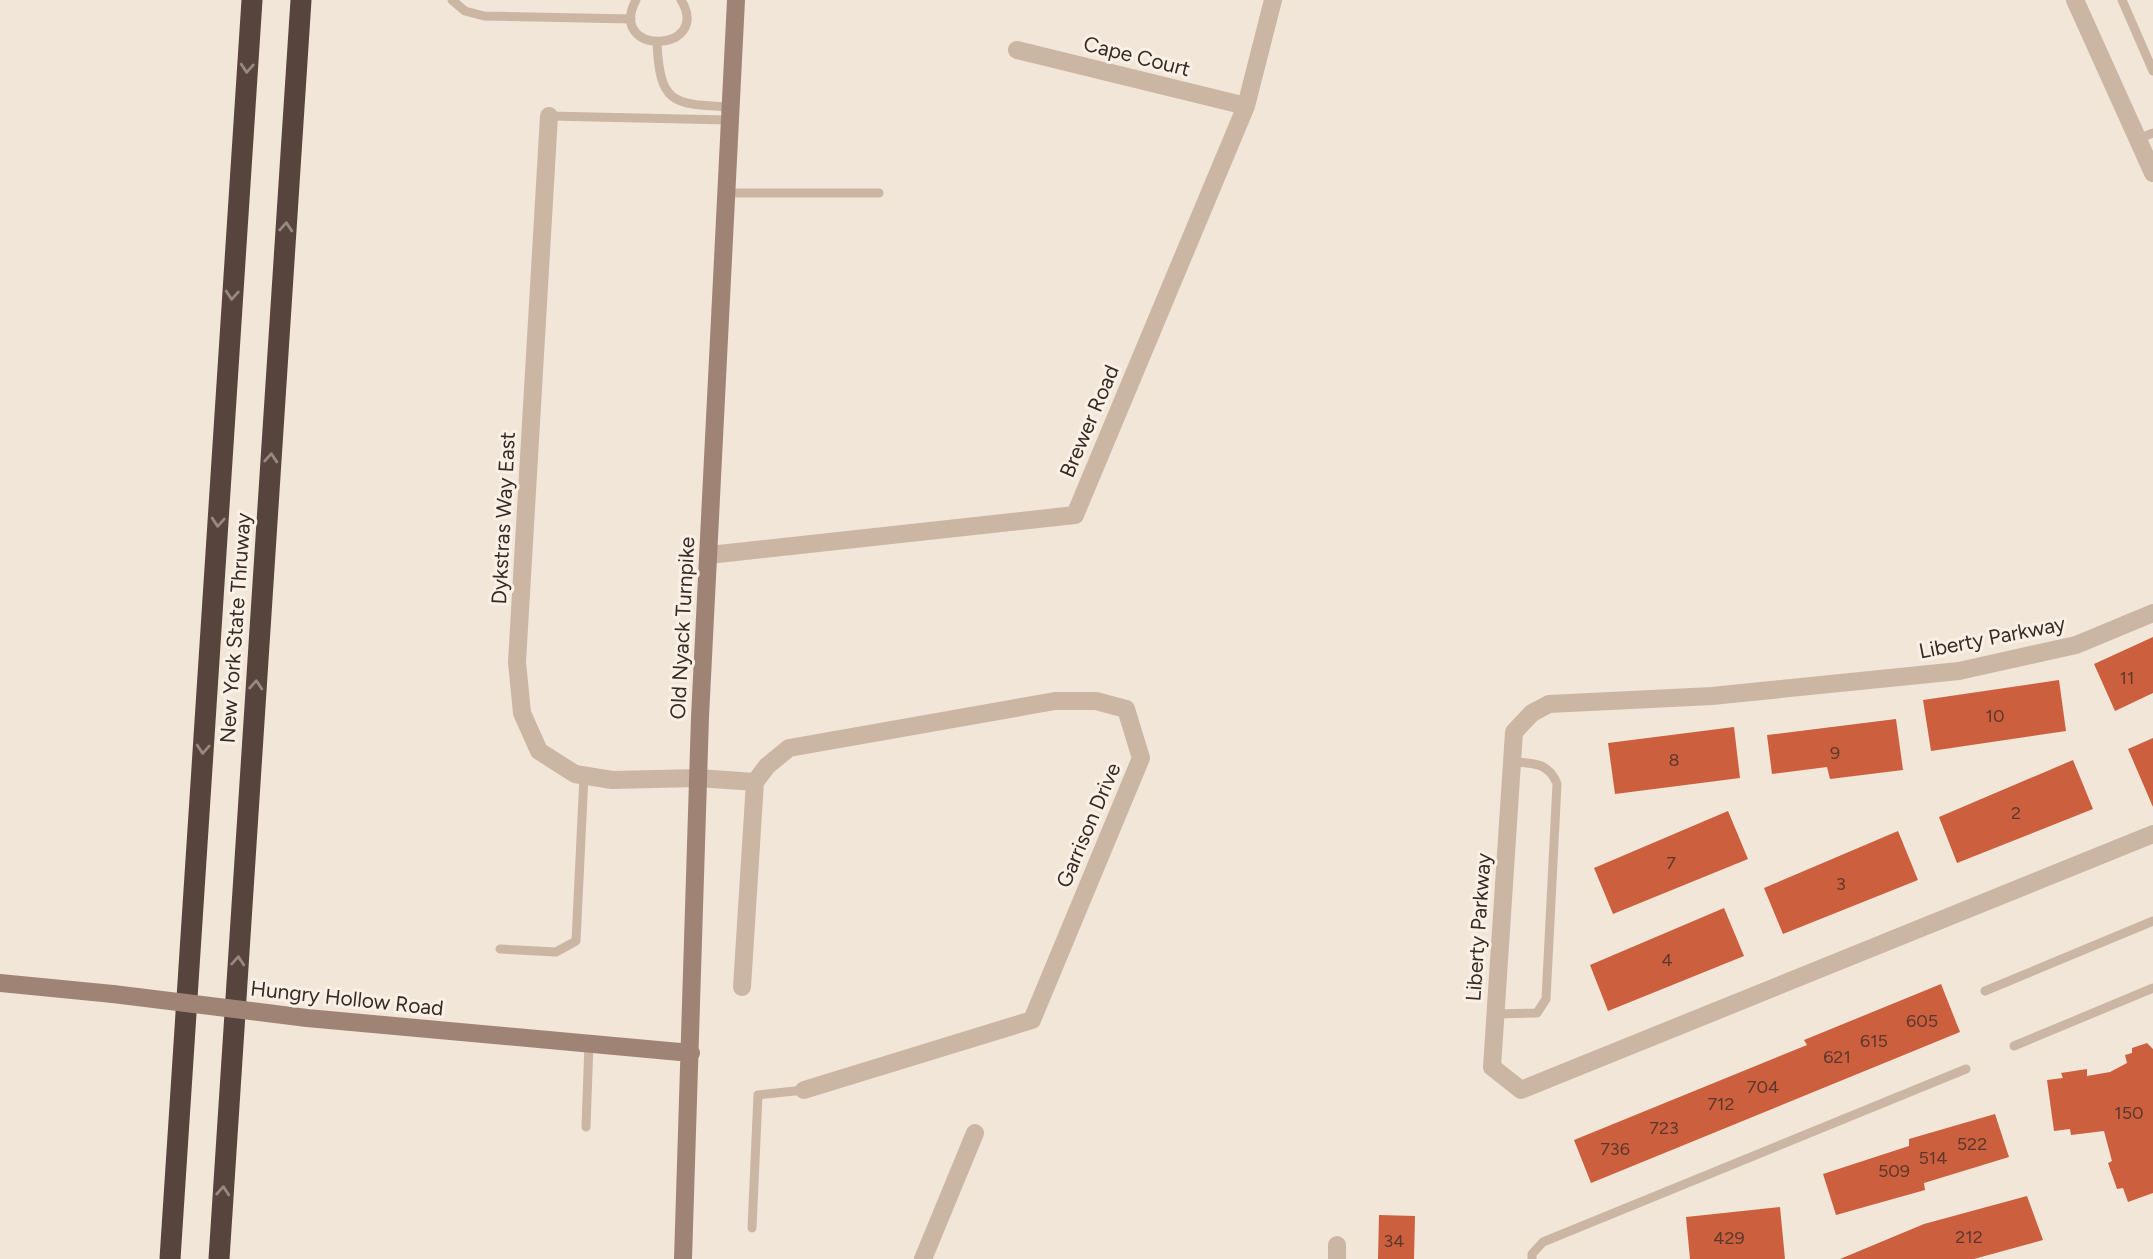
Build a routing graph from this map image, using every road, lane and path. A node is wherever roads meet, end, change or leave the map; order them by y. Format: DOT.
graph roads {
  1 [pos="252,0"];
  2 [pos="301,0"];
  3 [pos="452,0"];
  4 [pos="636,0"];
  5 [pos="681,0"];
  6 [pos="736,0"];
  7 [pos="1273,0"];
  8 [pos="2076,0"];
  9 [pos="2122,0"];
  10 [pos="631,19"];
  11 [pos="657,43"];
  12 [pos="1017,50"];
  13 [pos="2153,71"];
  14 [pos="1246,106"];
  15 [pos="729,113"];
  16 [pos="550,117"];
  17 [pos="2145,136"];
  18 [pos="2153,173"];
  19 [pos="725,193"];
  20 [pos="879,193"];
  21 [pos="709,555"];
  22 [pos="2153,613"];
  23 [pos="1511,762"];
  24 [pos="584,776"];
  25 [pos="698,778"];
  26 [pos="755,782"];
  27 [pos="2153,834"];
  28 [pos="2153,921"];
  29 [pos="500,949"];
  30 [pos="0,983"];
  31 [pos="742,987"];
  32 [pos="2153,988"];
  33 [pos="1985,991"];
  34 [pos="1495,1014"];
  35 [pos="589,1044"];
  36 [pos="2014,1046"];
  37 [pos="691,1053"];
  38 [pos="1966,1069"];
  39 [pos="804,1090"];
  40 [pos="586,1127"];
  41 [pos="975,1133"];
  42 [pos="752,1228"];
  43 [pos="170,1259"];
  44 [pos="219,1259"];
  45 [pos="683,1259"];
  46 [pos="923,1259"];
  47 [pos="1532,1259"];
  1 -- 43 [label="highway, New York State Thruway, one-way"];
  44 -- 2 [label="highway, New York State Thruway, one-way"];
  3 -- 10 [label="lane"];
  4 -- 10 [label="lane"];
  5 -- 11 [label="lane"];
  6 -- 15 [label="street, Old Nyack Turnpike"];
  7 -- 14 [label="street, Brewer Road"];
  8 -- 17 [label="street"];
  9 -- 13 [label="lane"];
  10 -- 11 [label="lane"];
  11 -- 15 [label="lane"];
  12 -- 14 [label="street, Cape Court"];
  14 -- 21 [label="street, Brewer Road"];
  15 -- 16 [label="lane"];
  15 -- 19 [label="street, Old Nyack Turnpike"];
  16 -- 24 [label="street, Dykstras Way East"];
  17 -- 18 [label="street"];
  19 -- 20 [label="lane"];
  19 -- 21 [label="street, Old Nyack Turnpike"];
  21 -- 25 [label="street, Old Nyack Turnpike"];
  22 -- 23 [label="street, Liberty Parkway"];
  23 -- 34 [label="street, Liberty Parkway"];
  23 -- 34 [label="lane"];
  24 -- 25 [label="street, Dykstras Way East"];
  24 -- 29 [label="lane"];
  25 -- 26 [label="street"];
  25 -- 37 [label="street, Old Nyack Turnpike"];
  26 -- 31 [label="street"];
  26 -- 39 [label="street, Garrison Drive"];
  27 -- 34 [label="street, Liberty Parkway"];
  28 -- 33 [label="lane"];
  30 -- 35 [label="street, Hungry Hollow Road, bridge"];
  32 -- 36 [label="lane"];
  35 -- 37 [label="street, Hungry Hollow Road"];
  35 -- 40 [label="lane"];
  37 -- 45 [label="street, Old Nyack Turnpike"];
  38 -- 47 [label="lane"];
  39 -- 42 [label="lane"];
  41 -- 46 [label="street"];
}
